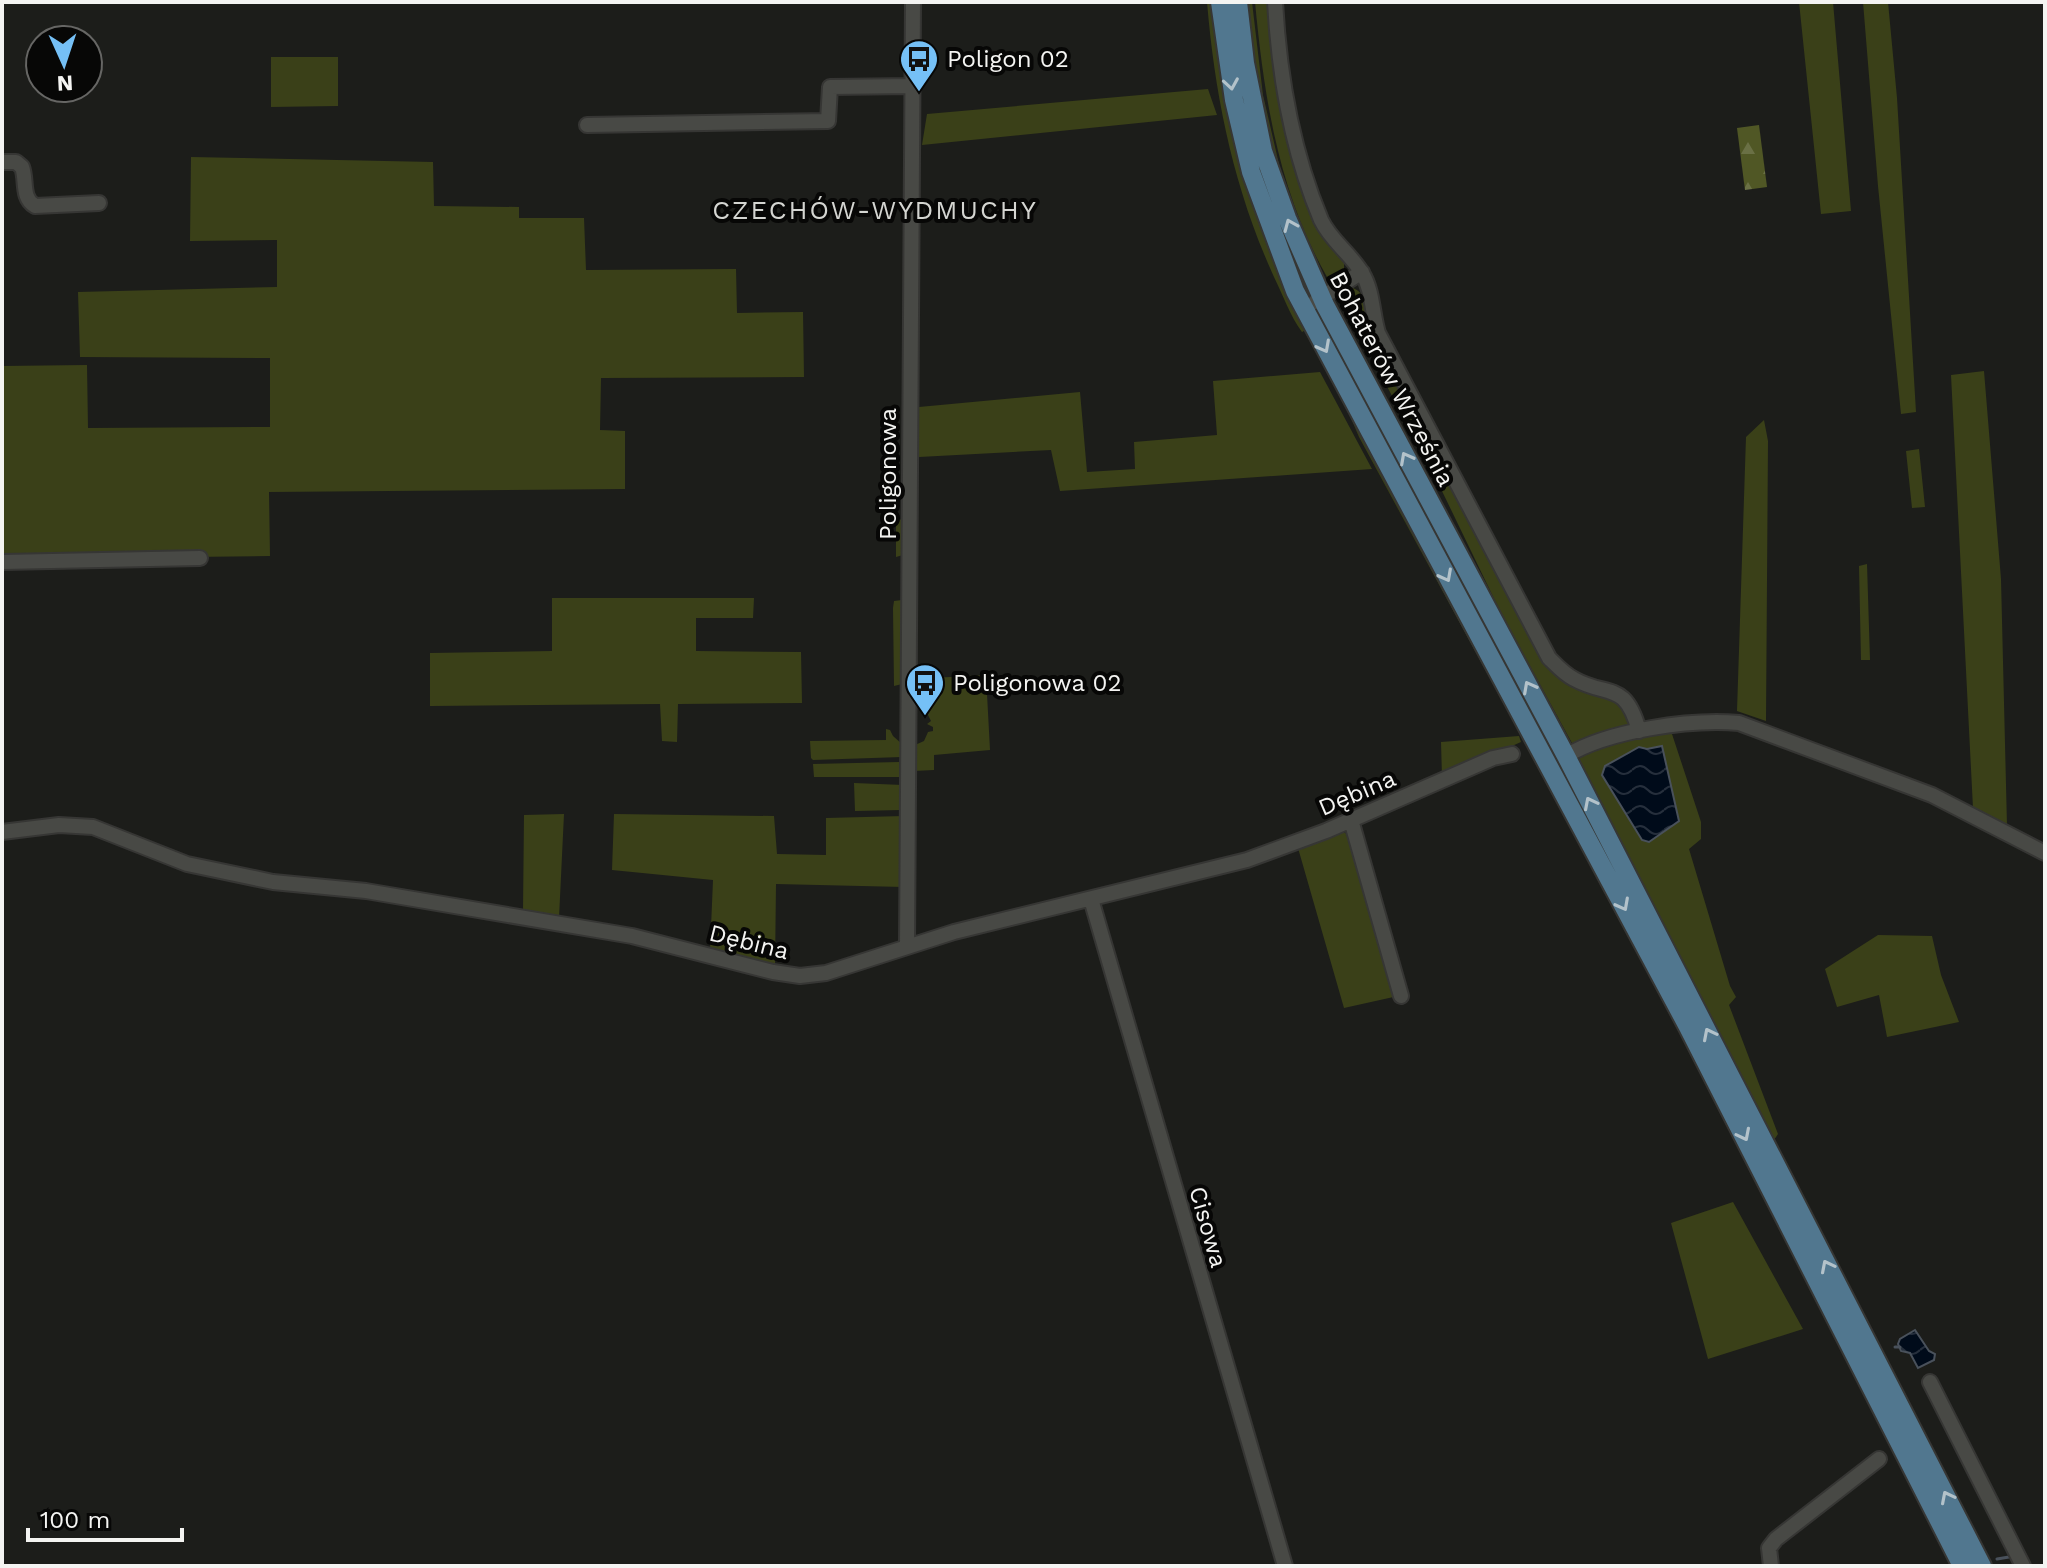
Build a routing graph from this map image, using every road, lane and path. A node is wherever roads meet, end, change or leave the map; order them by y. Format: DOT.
graph roads {
  1 [pos="913,2"];
  2 [pos="1220,2"];
  3 [pos="1238,2"];
  4 [pos="1275,2"];
  5 [pos="912,86"];
  6 [pos="587,125"];
  7 [pos="2,162"];
  8 [pos="99,203"];
  9 [pos="1362,272"];
  10 [pos="1322,298"];
  11 [pos="1304,308"];
  12 [pos="200,558"];
  13 [pos="2,562"];
  14 [pos="1639,731"];
  15 [pos="1512,754"];
  16 [pos="1566,756"];
  17 [pos="1351,820"];
  18 [pos="2,832"];
  19 [pos="2045,853"];
  20 [pos="1091,899"];
  21 [pos="914,944"];
  22 [pos="1401,996"];
  23 [pos="1930,1382"];
  24 [pos="1879,1459"];
  25 [pos="1769,1561"];
  26 [pos="1285,1566"];
  27 [pos="1962,1566"];
  28 [pos="1982,1566"];
  29 [pos="2023,1566"];
  1 -- 5 [label="street, Poligonowa"];
  2 -- 11 [label="main road, Bohaterów Września, one-way"];
  10 -- 3 [label="main road, Bohaterów Września, one-way"];
  4 -- 9 [label="street"];
  5 -- 6 [label="street"];
  5 -- 21 [label="street, Poligonowa"];
  7 -- 8 [label="street"];
  9 -- 10 [label="street"];
  9 -- 14 [label="street"];
  10 -- 11 [label="street"];
  16 -- 10 [label="main road, Bohaterów Września, one-way"];
  11 -- 27 [label="main road, Bohaterów Września, one-way"];
  12 -- 13 [label="street"];
  14 -- 16 [label="street"];
  14 -- 19 [label="street"];
  15 -- 17 [label="street, Dębina"];
  28 -- 16 [label="main road, Bohaterów Września, one-way"];
  17 -- 20 [label="street, Dębina"];
  17 -- 22 [label="street"];
  18 -- 21 [label="street, Dębina"];
  20 -- 21 [label="street, Dębina"];
  20 -- 26 [label="street, Cisowa"];
  23 -- 29 [label="street"];
  24 -- 25 [label="street"];
}
